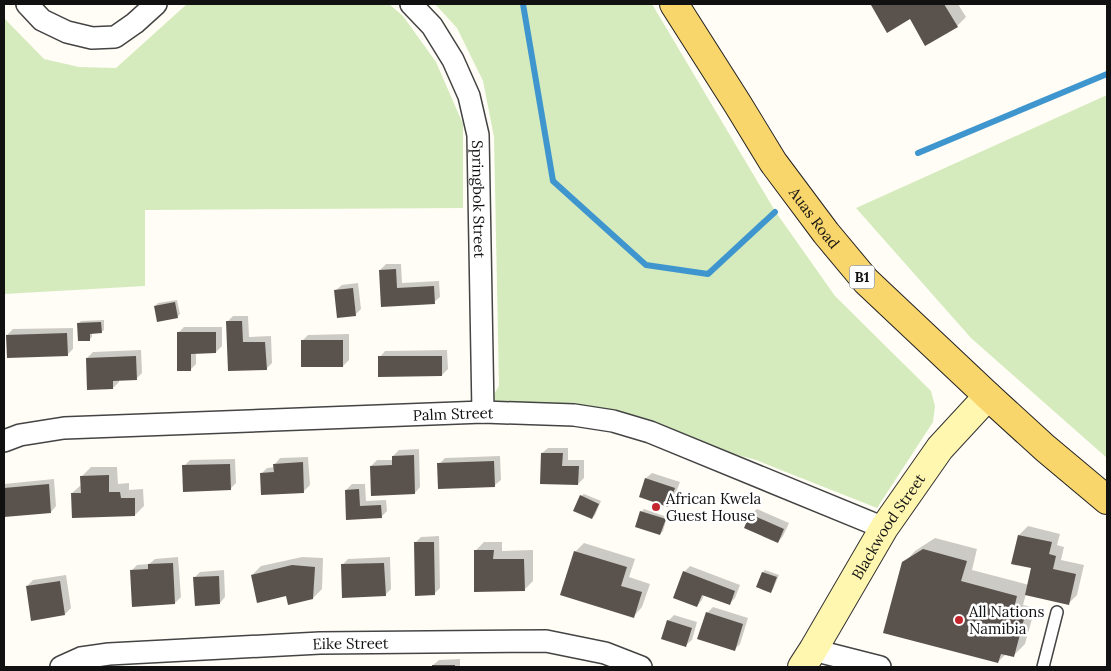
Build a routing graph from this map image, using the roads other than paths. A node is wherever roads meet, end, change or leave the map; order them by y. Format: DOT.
graph roads {
  1 [pos="27,4"];
  2 [pos="156,4"];
  3 [pos="411,4"];
  4 [pos="674,4"];
  5 [pos="988,396"];
  6 [pos="483,412"];
  7 [pos="4,441"];
  8 [pos="1107,500"];
  9 [pos="884,528"];
  10 [pos="1057,612"];
  11 [pos="808,658"];
  12 [pos="61,667"];
  13 [pos="641,667"];
  14 [pos="880,667"];
  15 [pos="1043,667"];
  1 -- 2 [label="street"];
  3 -- 6 [label="street, Springbok Street"];
  4 -- 5 [label="main road, Auas Road / B1"];
  5 -- 8 [label="main road, Auas Road / B1"];
  5 -- 9 [label="street, Blackwood Street"];
  6 -- 7 [label="street, Palm Street"];
  6 -- 9 [label="street, Palm Street"];
  9 -- 11 [label="street, Blackwood Street"];
  10 -- 15 [label="lane"];
  11 -- 14 [label="street"];
  12 -- 13 [label="street, Eike Street"];
}
